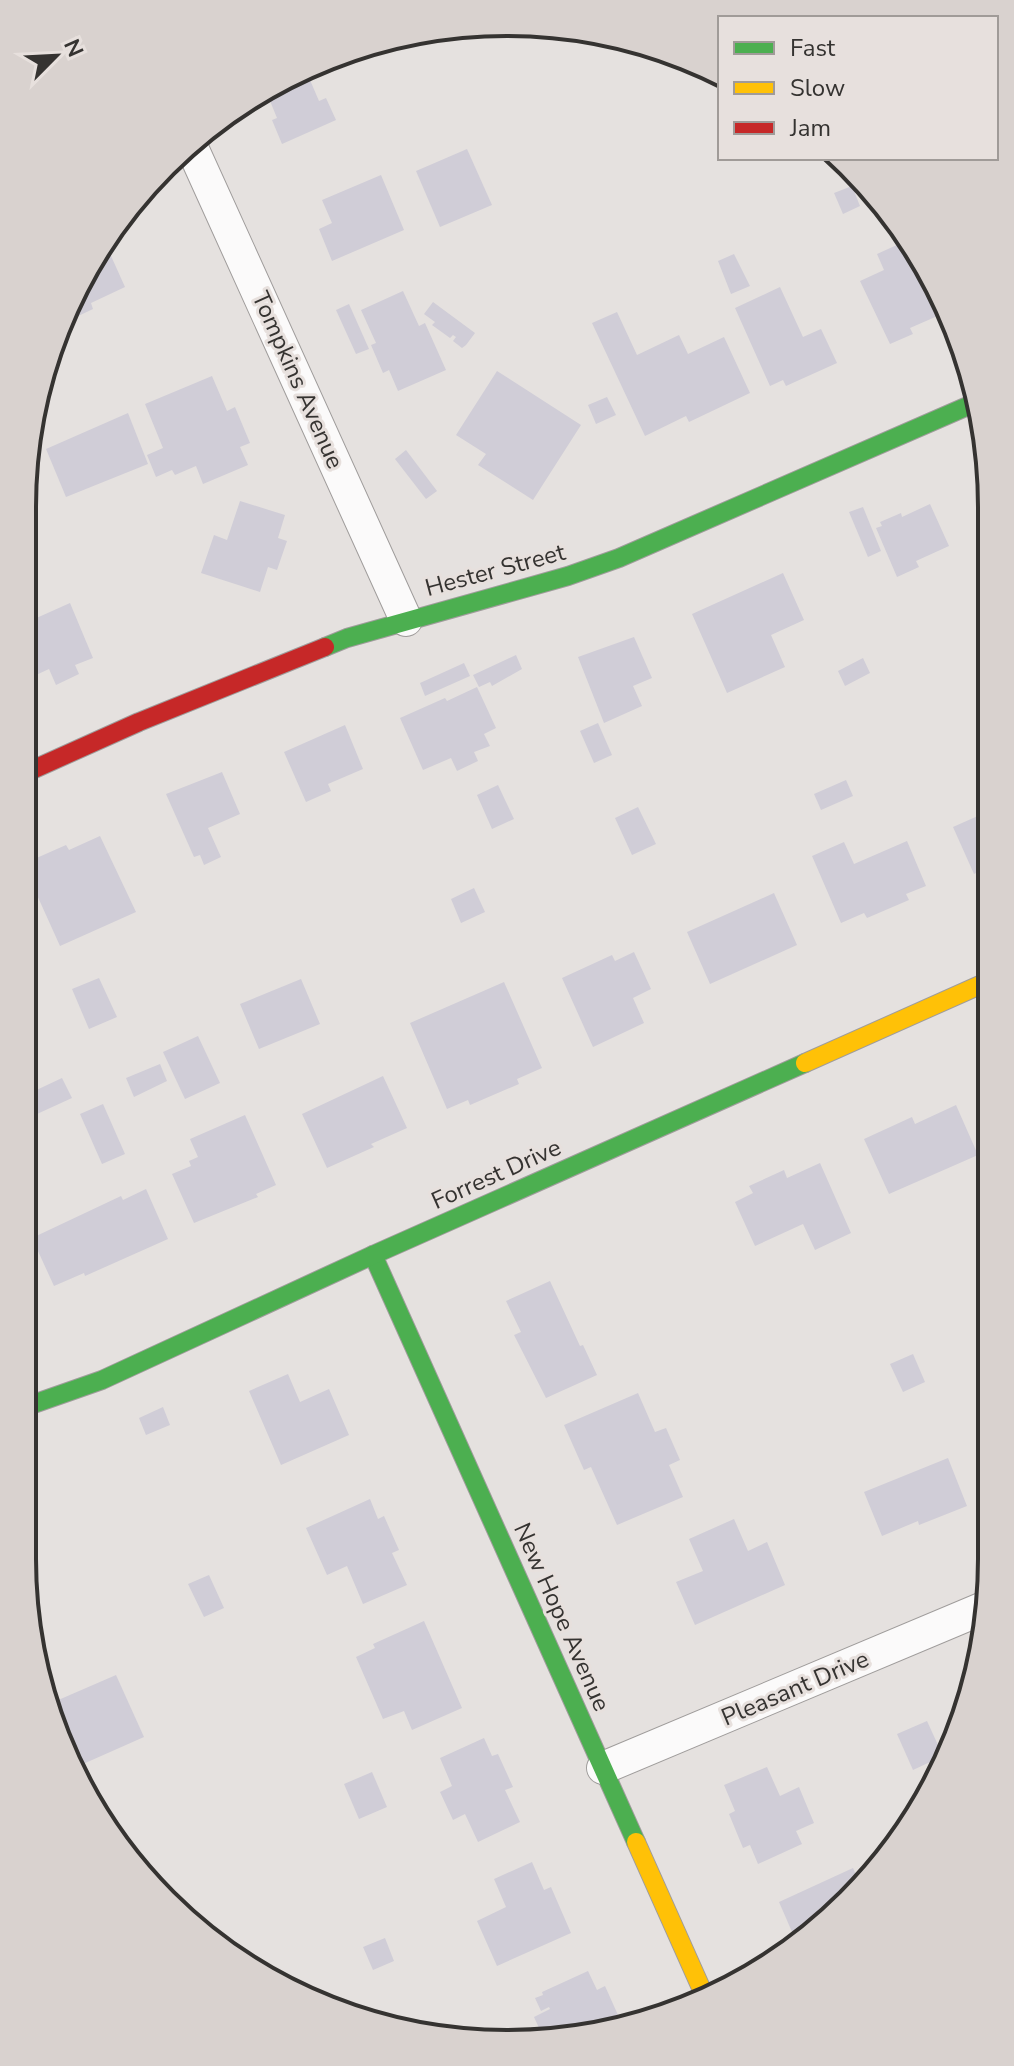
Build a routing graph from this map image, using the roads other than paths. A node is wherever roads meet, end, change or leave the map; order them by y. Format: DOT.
graph roads {
  1 [pos="195,154"];
  2 [pos="967,406"];
  3 [pos="406,620"];
  4 [pos="36,768"];
  5 [pos="978,986"];
  6 [pos="373,1255"];
  7 [pos="36,1403"];
  8 [pos="975,1612"];
  9 [pos="603,1768"];
  10 [pos="701,1988"];
  1 -- 3 [label="street, Tompkins Avenue"];
  2 -- 3 [label="street, Hester Street"];
  3 -- 4 [label="street, Hester Street"];
  5 -- 6 [label="street, Forrest Drive"];
  6 -- 7 [label="street, Forrest Drive"];
  6 -- 9 [label="street, New Hope Avenue"];
  8 -- 9 [label="street, Pleasant Drive"];
  9 -- 10 [label="street, New Hope Avenue"];
}
